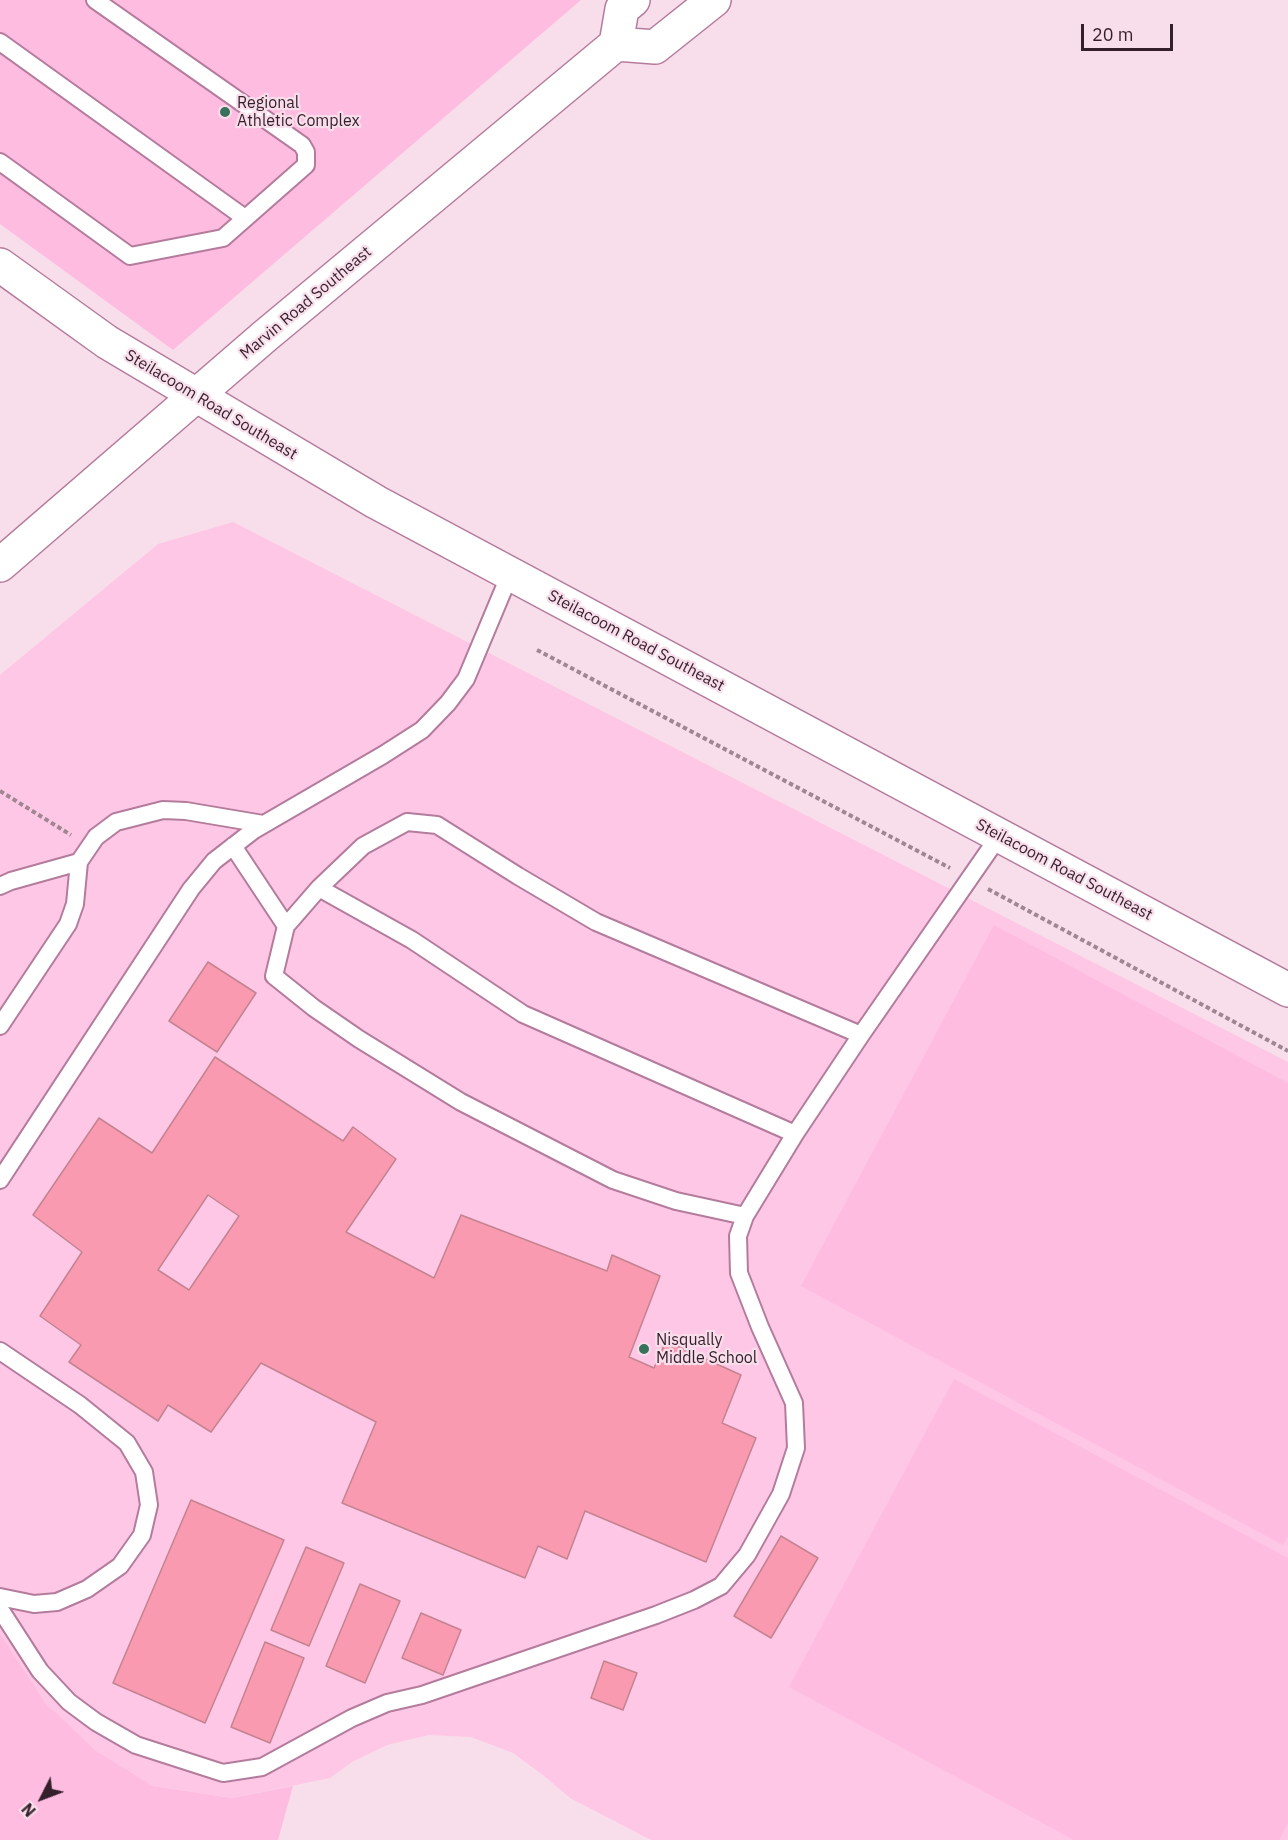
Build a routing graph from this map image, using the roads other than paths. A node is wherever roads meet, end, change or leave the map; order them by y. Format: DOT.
graph roads {
  1 [pos="95,0"];
  2 [pos="633,0"];
  3 [pos="714,0"];
  4 [pos="0,42"];
  5 [pos="616,44"];
  6 [pos="0,162"];
  7 [pos="245,218"];
  8 [pos="0,265"];
  9 [pos="196,395"];
  10 [pos="0,565"];
  11 [pos="510,574"];
  12 [pos="263,824"];
  13 [pos="999,836"];
  14 [pos="233,846"];
  15 [pos="79,862"];
  16 [pos="0,886"];
  17 [pos="319,888"];
  18 [pos="286,927"];
  19 [pos="1288,990"];
  20 [pos="0,1026"];
  21 [pos="861,1035"];
  22 [pos="795,1134"];
  23 [pos="0,1180"];
  24 [pos="745,1216"];
  25 [pos="0,1351"];
  26 [pos="0,1597"];
  27 [pos="0,1609"];
  1 -- 7 [label="lane"];
  2 -- 5 [label="street"];
  3 -- 5 [label="street"];
  4 -- 7 [label="lane"];
  5 -- 9 [label="street, Marvin Road Southeast"];
  6 -- 7 [label="lane"];
  8 -- 9 [label="street, Steilacoom Road Southeast"];
  9 -- 10 [label="street, Marvin Road Southeast"];
  9 -- 11 [label="street, Steilacoom Road Southeast"];
  11 -- 12 [label="lane"];
  11 -- 13 [label="street, Steilacoom Road Southeast"];
  12 -- 14 [label="lane"];
  12 -- 15 [label="lane"];
  13 -- 19 [label="street, Steilacoom Road Southeast"];
  13 -- 21 [label="lane"];
  14 -- 18 [label="lane"];
  14 -- 23 [label="lane"];
  15 -- 16 [label="lane"];
  15 -- 20 [label="lane"];
  17 -- 18 [label="lane"];
  17 -- 21 [label="lane"];
  17 -- 22 [label="lane"];
  18 -- 24 [label="lane"];
  21 -- 22 [label="lane"];
  22 -- 24 [label="lane"];
  24 -- 27 [label="lane"];
  25 -- 26 [label="lane"];
}
